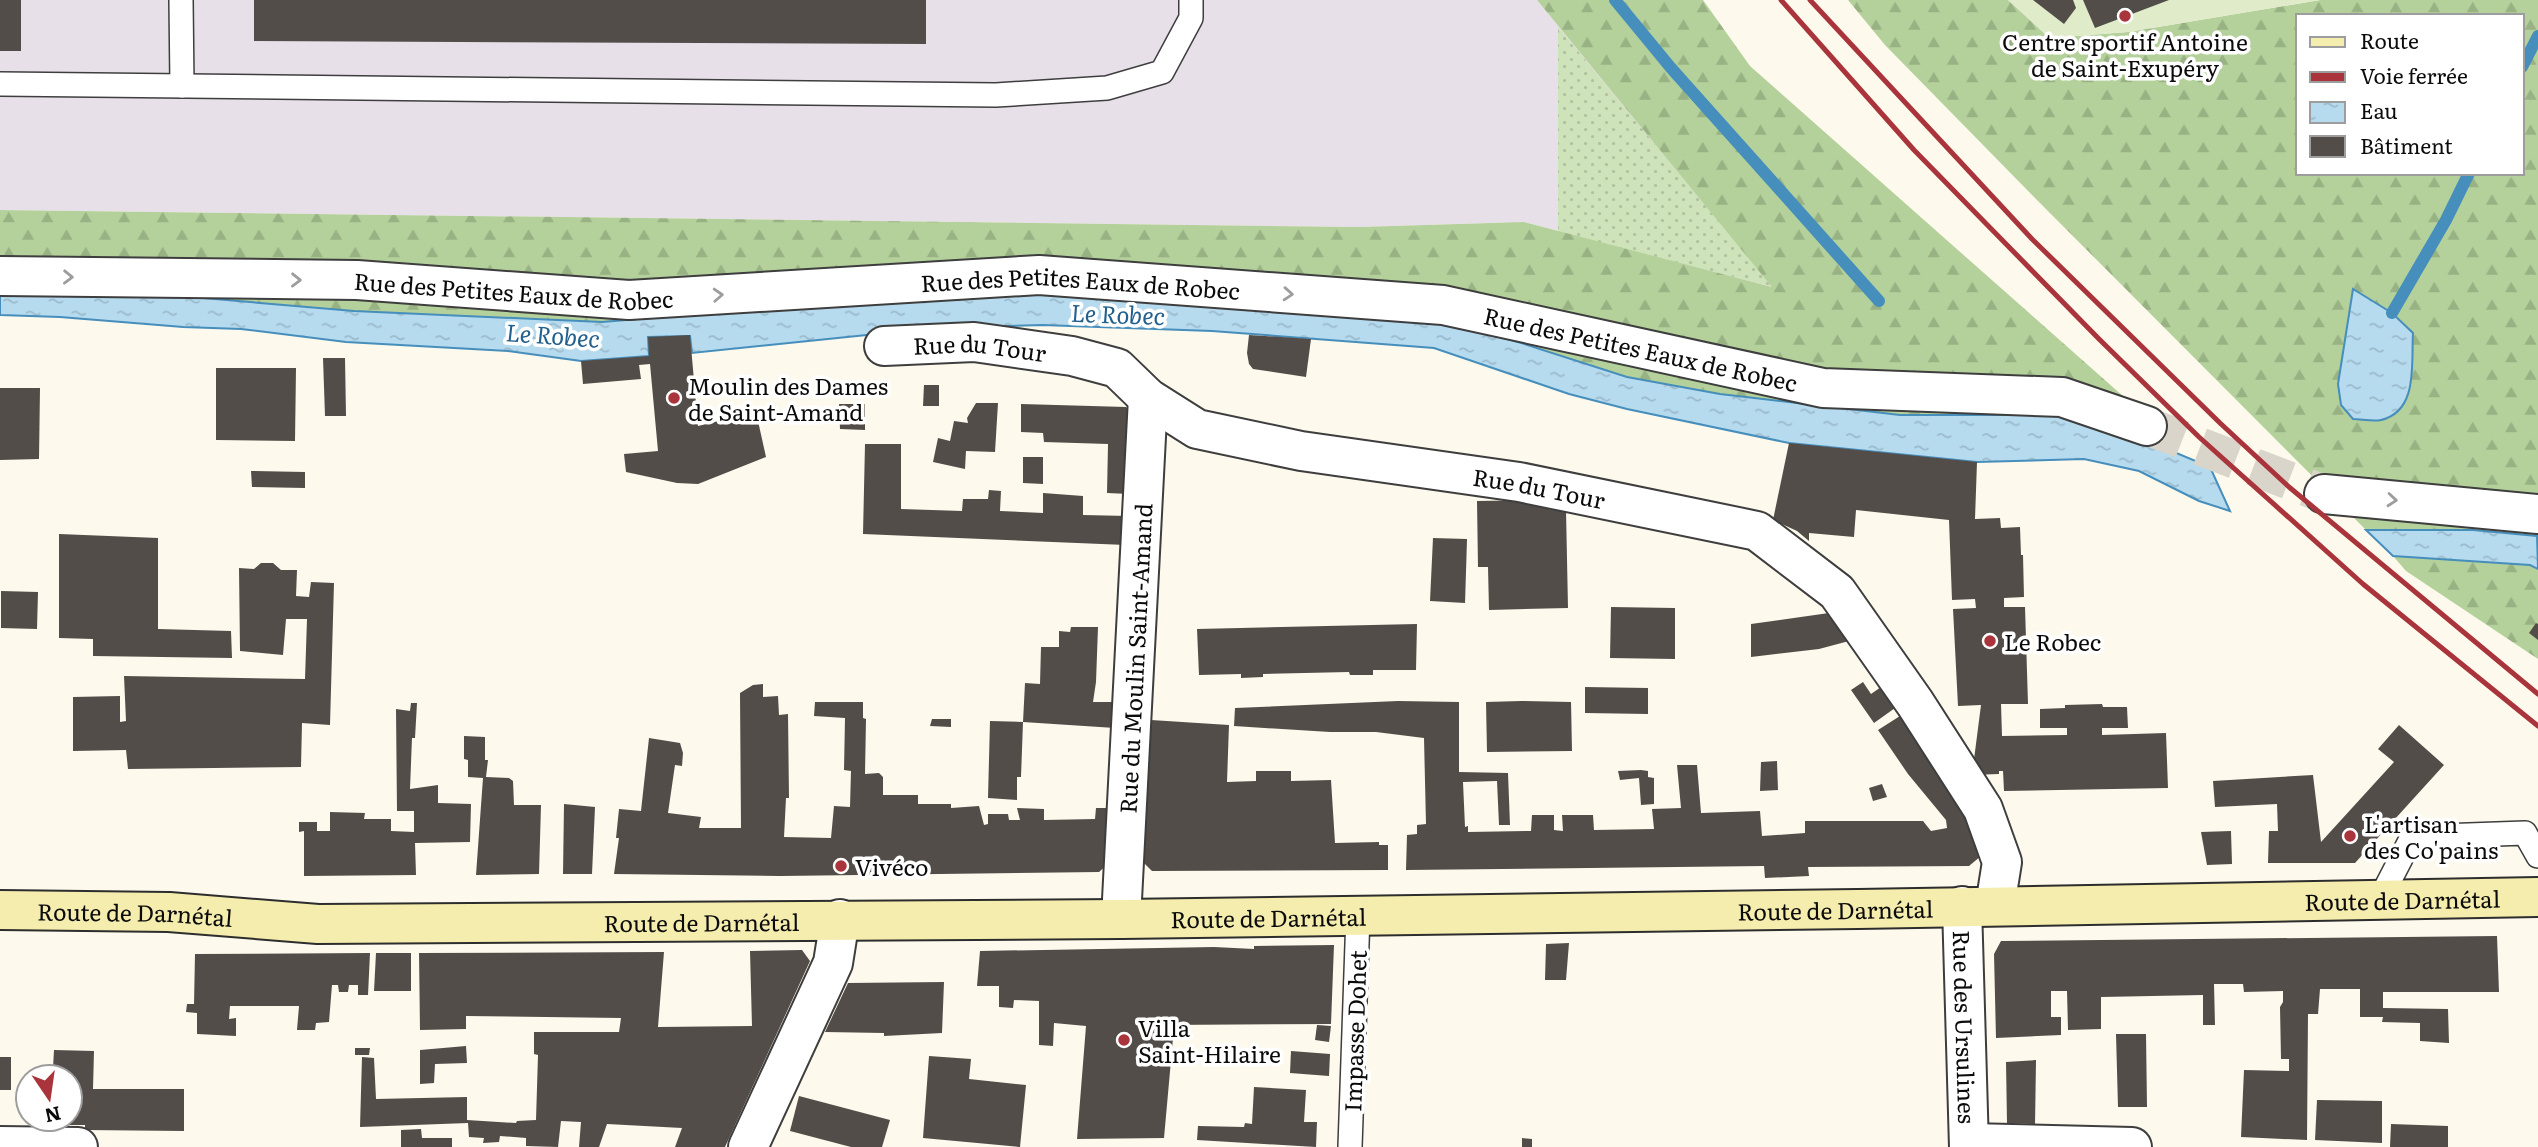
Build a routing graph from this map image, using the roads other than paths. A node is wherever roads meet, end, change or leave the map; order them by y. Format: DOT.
graph roads {
  1 [pos="181,0"];
  2 [pos="1191,0"];
  3 [pos="0,84"];
  4 [pos="181,86"];
  5 [pos="0,276"];
  6 [pos="884,346"];
  7 [pos="1148,398"];
  8 [pos="2147,426"];
  9 [pos="2325,494"];
  10 [pos="2538,514"];
  11 [pos="2538,856"];
  12 [pos="2538,897"];
  13 [pos="2380,899"];
  14 [pos="1979,906"];
  15 [pos="0,910"];
  16 [pos="1358,915"];
  17 [pos="840,919"];
  18 [pos="1121,919"];
  19 [pos="1969,1145"];
  20 [pos="0,1146"];
  21 [pos="78,1147"];
  22 [pos="748,1147"];
  23 [pos="1350,1147"];
  24 [pos="2132,1147"];
  1 -- 4 [label="lane"];
  2 -- 4 [label="lane"];
  3 -- 4 [label="lane"];
  5 -- 8 [label="street, Rue des Petites Eaux de Robec, one-way"];
  6 -- 7 [label="street, Rue du Tour"];
  7 -- 14 [label="street, Rue du Tour"];
  7 -- 18 [label="street, Rue du Moulin Saint-Amand"];
  9 -- 10 [label="street, one-way"];
  11 -- 13 [label="lane"];
  12 -- 13 [label="street, Route de Darnétal"];
  13 -- 14 [label="street, Route de Darnétal"];
  14 -- 16 [label="street, Route de Darnétal"];
  14 -- 19 [label="street, Rue des Ursulines"];
  15 -- 17 [label="street, Route de Darnétal"];
  16 -- 18 [label="street, Route de Darnétal"];
  16 -- 23 [label="lane, Impasse Dohet"];
  17 -- 18 [label="street, Route de Darnétal"];
  17 -- 22 [label="street"];
  19 -- 24 [label="street"];
  20 -- 21 [label="street"];
}
